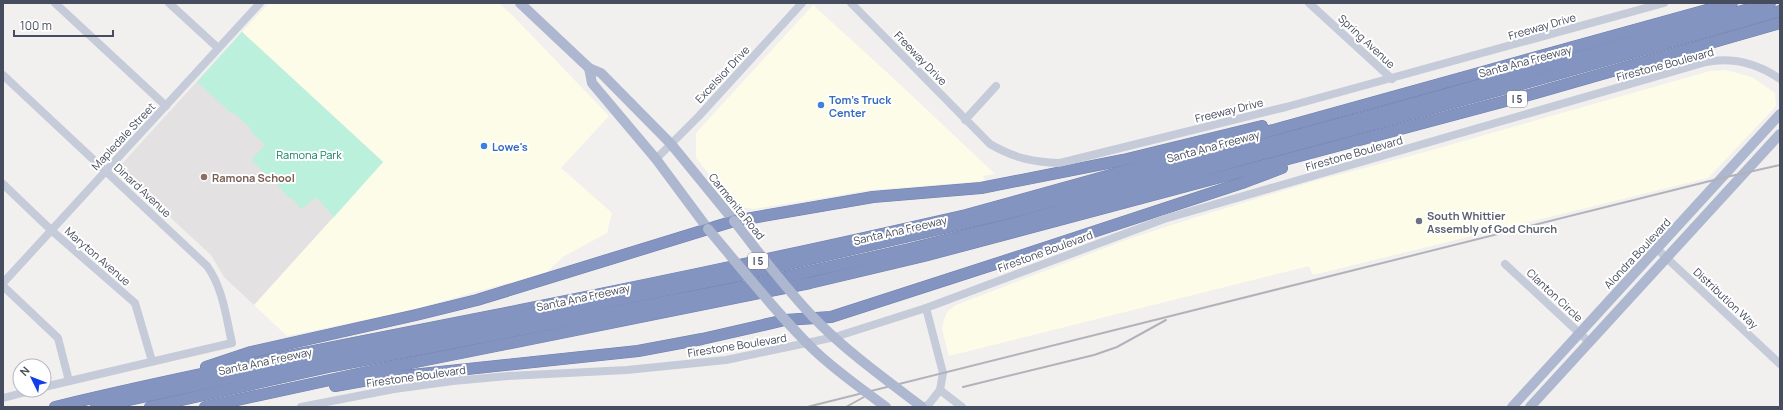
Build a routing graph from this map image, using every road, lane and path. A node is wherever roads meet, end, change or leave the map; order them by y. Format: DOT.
graph roads {
  1 [pos="55,3"];
  2 [pos="169,3"];
  3 [pos="260,3"];
  4 [pos="520,3"];
  5 [pos="802,3"];
  6 [pos="851,3"];
  7 [pos="1310,3"];
  8 [pos="1664,3"];
  9 [pos="1732,3"];
  10 [pos="1770,3"];
  11 [pos="1780,11"];
  12 [pos="1780,23"];
  13 [pos="218,48"];
  14 [pos="589,68"];
  15 [pos="3,75"];
  16 [pos="1392,79"];
  17 [pos="1780,79"];
  18 [pos="996,86"];
  19 [pos="166,106"];
  20 [pos="1355,107"];
  21 [pos="1780,114"];
  22 [pos="965,120"];
  23 [pos="1780,134"];
  24 [pos="671,144"];
  25 [pos="1775,144"];
  26 [pos="1338,146"];
  27 [pos="656,159"];
  28 [pos="106,171"];
  29 [pos="3,184"];
  30 [pos="734,221"];
  31 [pos="708,229"];
  32 [pos="51,230"];
  33 [pos="1657,249"];
  34 [pos="1667,258"];
  35 [pos="1505,264"];
  36 [pos="3,283"];
  37 [pos="3,286"];
  38 [pos="926,308"];
  39 [pos="814,318"];
  40 [pos="785,320"];
  41 [pos="1579,333"];
  42 [pos="1589,342"];
  43 [pos="152,361"];
  44 [pos="1780,364"];
  45 [pos="69,381"];
  46 [pos="155,384"];
  47 [pos="52,385"];
  48 [pos="940,390"];
  49 [pos="235,400"];
  50 [pos="56,407"];
  51 [pos="96,407"];
  52 [pos="150,407"];
  53 [pos="204,407"];
  54 [pos="301,407"];
  55 [pos="886,407"];
  56 [pos="923,407"];
  57 [pos="962,407"];
  58 [pos="1512,407"];
  59 [pos="1530,407"];
  1 -- 19 [label="street"];
  2 -- 13 [label="street"];
  3 -- 13 [label="street, Mapledale Street"];
  4 -- 14 [label="main road, Carmenita Road"];
  5 -- 24 [label="street, Excelsior Drive"];
  6 -- 22 [label="street, Freeway Drive"];
  7 -- 16 [label="street, Spring Avenue"];
  8 -- 16 [label="street, Freeway Drive"];
  9 -- 20 [label="highway, Santa Ana Freeway / I 5"];
  10 -- 51 [label="highway"];
  11 -- 52 [label="highway"];
  12 -- 26 [label="highway, I 5"];
  13 -- 19 [label="street, Mapledale Street"];
  14 -- 24 [label="main road, Carmenita Road"];
  14 -- 27 [label="main road, Carmenita Road"];
  15 -- 28 [label="street, Dinard Avenue"];
  16 -- 22 [label="street, Freeway Drive"];
  17 -- 38 [label="street, Firestone Boulevard"];
  18 -- 22 [label="street"];
  19 -- 28 [label="street, Mapledale Street"];
  20 -- 30 [label="highway"];
  20 -- 46 [label="highway, Santa Ana Freeway / I 5"];
  21 -- 33 [label="main road, Alondra Boulevard"];
  23 -- 25 [label="main road"];
  24 -- 27 [label="street, Excelsior Drive"];
  24 -- 30 [label="main road, Carmenita Road"];
  25 -- 34 [label="main road"];
  26 -- 39 [label="highway"];
  26 -- 49 [label="highway, I 5"];
  27 -- 31 [label="main road, Carmenita Road"];
  28 -- 32 [label="street, Mapledale Street"];
  28 -- 43 [label="street, Dinard Avenue"];
  29 -- 32 [label="street, Maryton Avenue"];
  30 -- 31 [label="highway"];
  30 -- 39 [label="main road, Carmenita Road, bridge"];
  31 -- 40 [label="main road, Carmenita Road, bridge"];
  31 -- 46 [label="highway"];
  32 -- 36 [label="street, Mapledale Street"];
  32 -- 43 [label="street, Maryton Avenue"];
  33 -- 34 [label="street, Distribution Way"];
  33 -- 41 [label="main road, Alondra Boulevard"];
  34 -- 42 [label="main road"];
  34 -- 44 [label="street, Distribution Way"];
  35 -- 41 [label="street, Clanton Circle"];
  37 -- 45 [label="street"];
  38 -- 48 [label="street"];
  38 -- 54 [label="street, Firestone Boulevard"];
  39 -- 40 [label="highway"];
  39 -- 56 [label="main road, Carmenita Road, bridge"];
  40 -- 49 [label="highway"];
  40 -- 55 [label="main road, Carmenita Road, bridge"];
  41 -- 42 [label="street, Clanton Circle"];
  41 -- 58 [label="main road, Alondra Boulevard"];
  42 -- 59 [label="main road"];
  43 -- 45 [label="street"];
  45 -- 47 [label="street"];
  46 -- 50 [label="highway, Santa Ana Freeway / I 5"];
  48 -- 56 [label="street"];
  48 -- 57 [label="street"];
  49 -- 53 [label="highway, I 5"];
}
